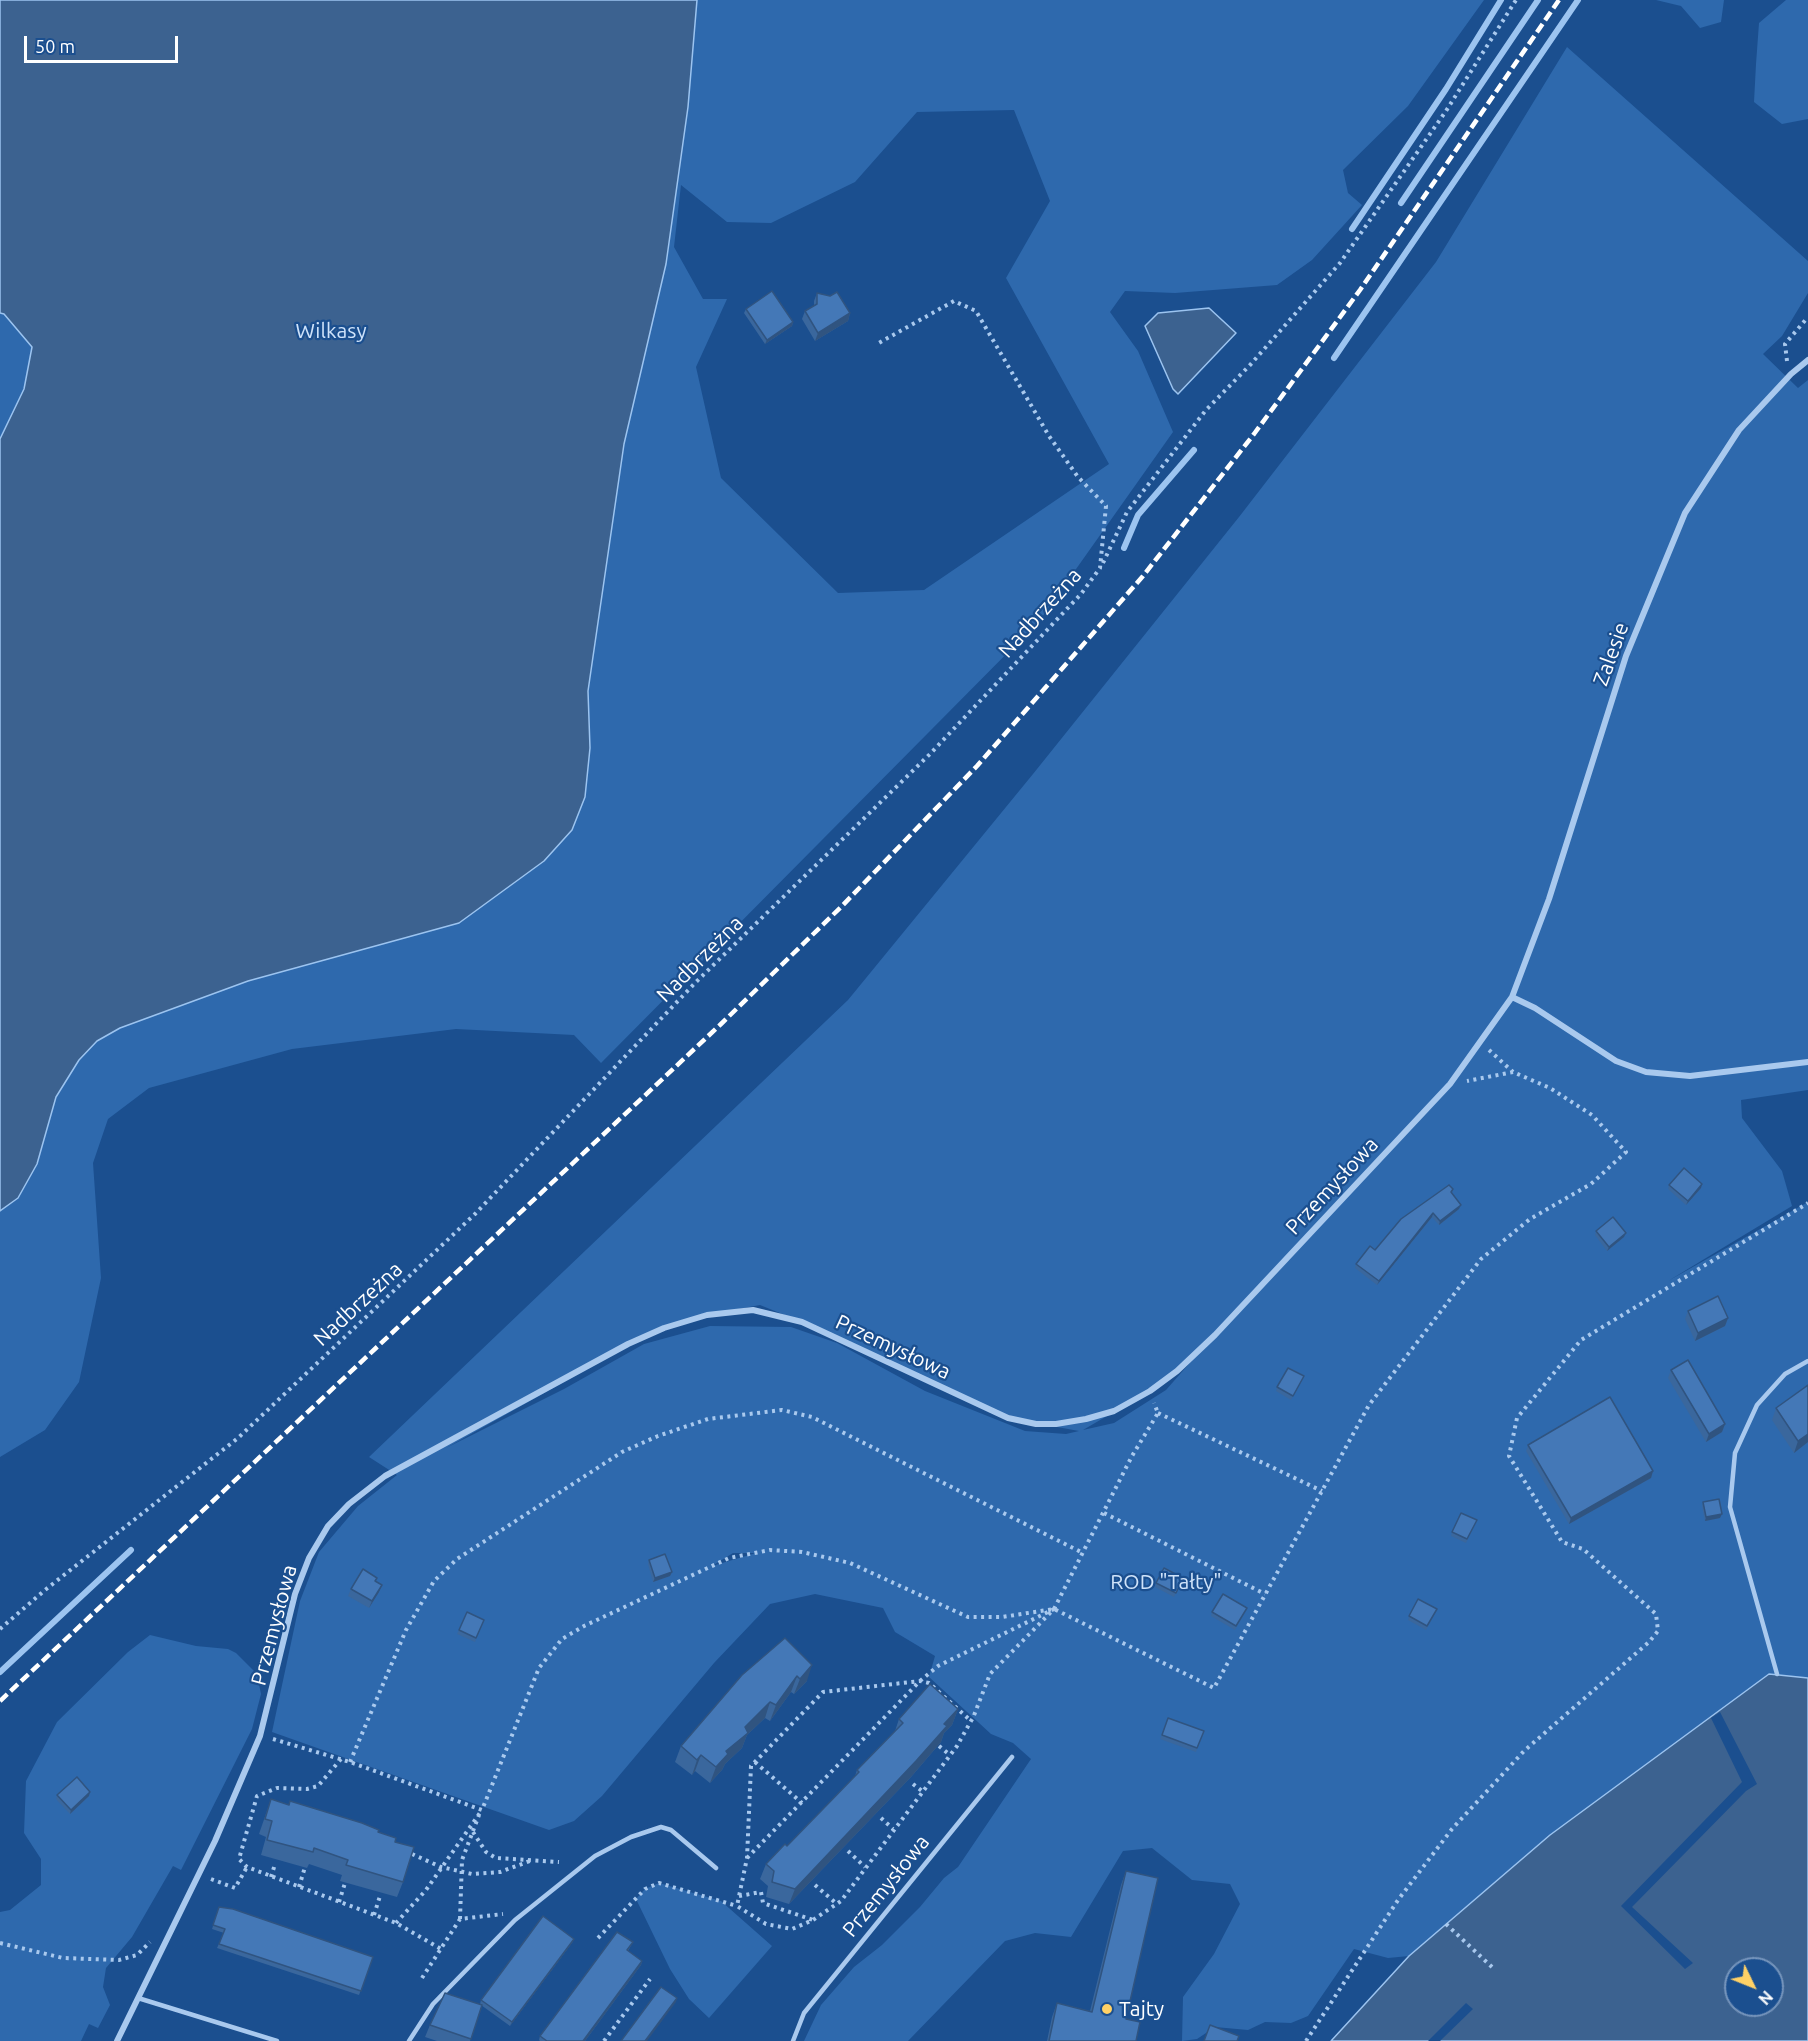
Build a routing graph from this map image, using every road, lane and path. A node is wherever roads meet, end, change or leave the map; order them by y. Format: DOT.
graph roads {
  1 [pos="1516,0"];
  2 [pos="1808,317"];
  3 [pos="877,344"];
  4 [pos="1808,360"];
  5 [pos="1791,374"];
  6 [pos="1100,568"];
  7 [pos="1512,997"];
  8 [pos="1482,1043"];
  9 [pos="1808,1062"];
  10 [pos="1513,1072"];
  11 [pos="1450,1084"];
  12 [pos="1808,1203"];
  13 [pos="1808,1361"];
  14 [pos="1150,1391"];
  15 [pos="1158,1413"];
  16 [pos="1322,1491"];
  17 [pos="1104,1513"];
  18 [pos="1083,1553"];
  19 [pos="1265,1594"];
  20 [pos="1054,1609"];
  21 [pos="0,1629"];
  22 [pos="1777,1674"];
  23 [pos="920,1681"];
  24 [pos="971,1721"];
  25 [pos="260,1736"];
  26 [pos="939,1746"];
  27 [pos="950,1755"];
  28 [pos="1012,1757"];
  29 [pos="341,1759"];
  30 [pos="350,1762"];
  31 [pos="755,1762"];
  32 [pos="913,1784"];
  33 [pos="922,1791"];
  34 [pos="802,1803"];
  35 [pos="482,1810"];
  36 [pos="881,1818"];
  37 [pos="893,1829"];
  38 [pos="473,1832"];
  39 [pos="848,1851"];
  40 [pos="412,1854"];
  41 [pos="747,1858"];
  42 [pos="530,1861"];
  43 [pos="559,1862"];
  44 [pos="275,1864"];
  45 [pos="247,1867"];
  46 [pos="441,1867"];
  47 [pos="866,1867"];
  48 [pos="305,1868"];
  49 [pos="716,1868"];
  50 [pos="461,1873"];
  51 [pos="271,1876"];
  52 [pos="345,1883"];
  53 [pos="815,1884"];
  54 [pos="299,1887"];
  55 [pos="205,1888"];
  56 [pos="768,1891"];
  57 [pos="760,1892"];
  58 [pos="380,1896"];
  59 [pos="739,1896"];
  60 [pos="339,1902"];
  61 [pos="837,1904"];
  62 [pos="737,1906"];
  63 [pos="508,1914"];
  64 [pos="374,1915"];
  65 [pos="460,1919"];
  66 [pos="813,1920"];
  67 [pos="396,1923"];
  68 [pos="1446,1924"];
  69 [pos="168,1937"];
  70 [pos="598,1938"];
  71 [pos="0,1943"];
  72 [pos="441,1949"];
  73 [pos="1493,1968"];
  74 [pos="422,1978"];
  75 [pos="650,1979"];
  76 [pos="138,1998"];
  77 [pos="117,2041"];
  78 [pos="277,2041"];
  79 [pos="409,2041"];
  80 [pos="604,2041"];
  81 [pos="793,2041"];
  82 [pos="1306,2041"];
  1 -- 6 [label="path"];
  2 -- 5 [label="path"];
  3 -- 6 [label="path, Nadbrzeżna"];
  4 -- 5 [label="street, Zalesie"];
  5 -- 7 [label="street, Zalesie"];
  6 -- 21 [label="path, Nadbrzeżna"];
  7 -- 8 [label="street, Przemysłowa"];
  7 -- 9 [label="street"];
  8 -- 10 [label="path"];
  8 -- 11 [label="street, Przemysłowa"];
  10 -- 11 [label="path"];
  10 -- 16 [label="path"];
  11 -- 14 [label="street, Przemysłowa"];
  12 -- 82 [label="path"];
  13 -- 22 [label="lane"];
  14 -- 15 [label="path"];
  14 -- 25 [label="street, Przemysłowa"];
  15 -- 16 [label="path"];
  15 -- 17 [label="path"];
  16 -- 19 [label="path"];
  17 -- 18 [label="path"];
  17 -- 19 [label="path"];
  18 -- 20 [label="path"];
  18 -- 30 [label="path"];
  19 -- 20 [label="path"];
  20 -- 23 [label="path"];
  20 -- 24 [label="path"];
  20 -- 35 [label="path"];
  23 -- 24 [label="path"];
  23 -- 31 [label="path"];
  23 -- 34 [label="path"];
  24 -- 27 [label="path"];
  25 -- 29 [label="path"];
  25 -- 69 [label="street, Przemysłowa"];
  26 -- 27 [label="path"];
  27 -- 33 [label="path"];
  28 -- 81 [label="lane, Przemysłowa"];
  29 -- 30 [label="path"];
  29 -- 45 [label="path"];
  30 -- 35 [label="path"];
  31 -- 34 [label="path"];
  31 -- 41 [label="path"];
  32 -- 33 [label="path"];
  33 -- 37 [label="path"];
  34 -- 41 [label="path"];
  35 -- 38 [label="path"];
  35 -- 46 [label="path"];
  36 -- 37 [label="path"];
  37 -- 47 [label="path"];
  38 -- 42 [label="path"];
  38 -- 50 [label="path"];
  39 -- 47 [label="path"];
  40 -- 46 [label="path"];
  41 -- 59 [label="path"];
  42 -- 43 [label="path"];
  42 -- 50 [label="path"];
  44 -- 51 [label="path"];
  45 -- 51 [label="path"];
  45 -- 55 [label="path"];
  46 -- 50 [label="path"];
  46 -- 67 [label="path"];
  47 -- 61 [label="path"];
  48 -- 54 [label="path"];
  49 -- 79 [label="lane"];
  50 -- 65 [label="path"];
  51 -- 54 [label="path"];
  52 -- 60 [label="path"];
  53 -- 61 [label="path"];
  54 -- 60 [label="path"];
  56 -- 57 [label="path"];
  57 -- 59 [label="path"];
  57 -- 66 [label="path"];
  58 -- 64 [label="path"];
  59 -- 62 [label="path"];
  60 -- 64 [label="path"];
  61 -- 66 [label="path"];
  62 -- 66 [label="path"];
  62 -- 70 [label="path"];
  63 -- 65 [label="path"];
  64 -- 67 [label="path"];
  65 -- 72 [label="path"];
  67 -- 72 [label="path"];
  68 -- 73 [label="path"];
  69 -- 71 [label="path"];
  69 -- 76 [label="street, Przemysłowa"];
  72 -- 74 [label="path"];
  75 -- 80 [label="path"];
  76 -- 77 [label="street, Przemysłowa"];
  76 -- 78 [label="lane"];
}
